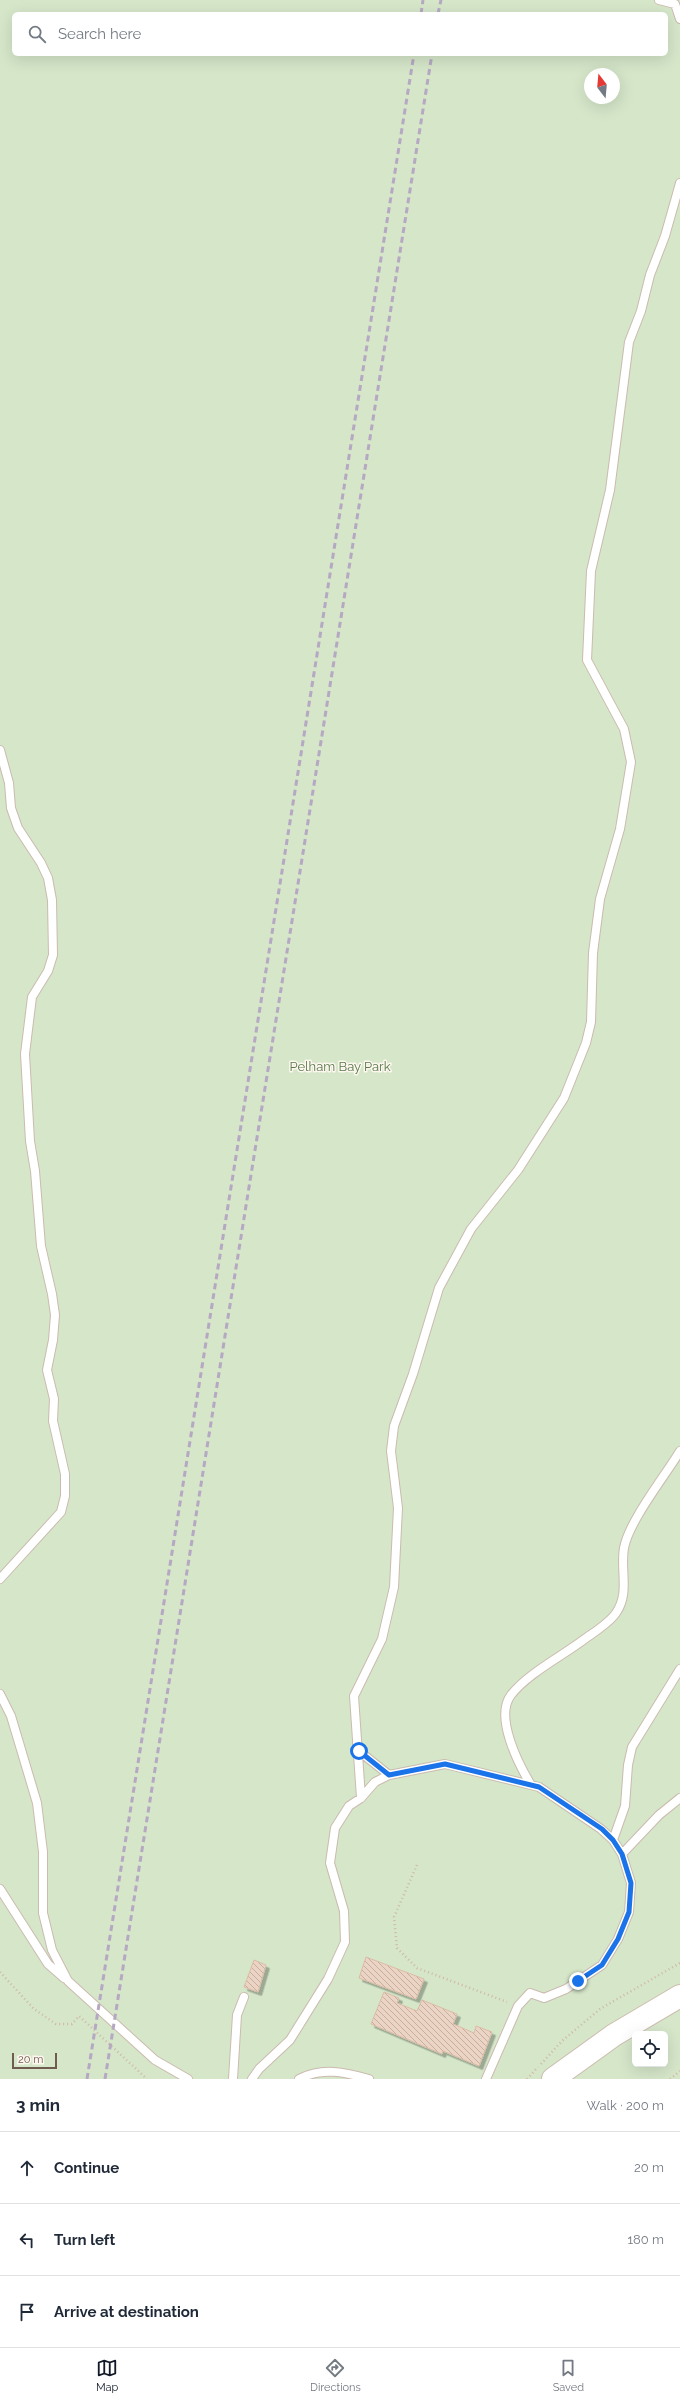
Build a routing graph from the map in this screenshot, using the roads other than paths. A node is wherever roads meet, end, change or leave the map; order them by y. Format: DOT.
graph roads {
  1 [pos="659,0"];
  2 [pos="680,19"];
  3 [pos="680,184"];
  4 [pos="0,750"];
  5 [pos="680,1451"];
  6 [pos="0,1579"];
  7 [pos="680,1669"];
  8 [pos="0,1694"];
  9 [pos="359,1751"];
  10 [pos="389,1775"];
  11 [pos="531,1785"];
  12 [pos="361,1798"];
  13 [pos="680,1798"];
  14 [pos="613,1840"];
  15 [pos="622,1854"];
  16 [pos="0,1889"];
  17 [pos="68,1981"];
  18 [pos="680,1996"];
  19 [pos="244,1997"];
  20 [pos="188,2079"];
  21 [pos="233,2079"];
  22 [pos="252,2079"];
  23 [pos="299,2079"];
  24 [pos="369,2079"];
  25 [pos="486,2079"];
  26 [pos="553,2079"];
  1 -- 2 [label="lane"];
  3 -- 9 [label="lane"];
  4 -- 6 [label="lane"];
  5 -- 11 [label="lane"];
  7 -- 14 [label="lane"];
  8 -- 17 [label="lane"];
  9 -- 10 [label="lane"];
  9 -- 12 [label="lane"];
  10 -- 11 [label="lane"];
  10 -- 12 [label="lane"];
  11 -- 14 [label="lane"];
  12 -- 22 [label="lane"];
  13 -- 15 [label="lane"];
  14 -- 15 [label="lane"];
  15 -- 25 [label="lane"];
  16 -- 17 [label="lane"];
  17 -- 20 [label="lane"];
  18 -- 26 [label="main road"];
  19 -- 21 [label="lane"];
  23 -- 24 [label="lane"];
}
